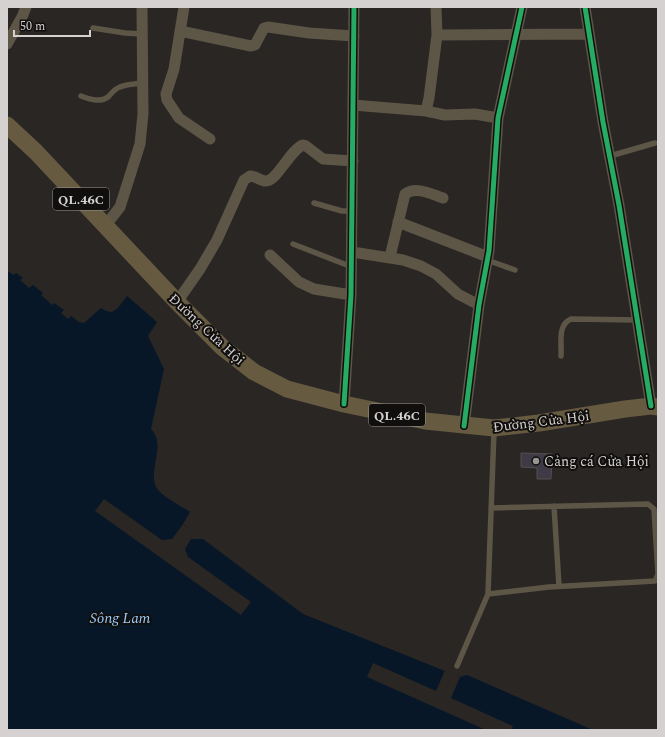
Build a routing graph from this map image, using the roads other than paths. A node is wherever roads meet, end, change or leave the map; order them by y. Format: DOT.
graph roads {
  1 [pos="26,7"];
  2 [pos="142,7"];
  3 [pos="184,7"];
  4 [pos="354,7"];
  5 [pos="436,7"];
  6 [pos="522,7"];
  7 [pos="585,7"];
  8 [pos="92,28"];
  9 [pos="180,31"];
  10 [pos="142,34"];
  11 [pos="589,34"];
  12 [pos="437,35"];
  13 [pos="516,35"];
  14 [pos="354,36"];
  15 [pos="7,44"];
  16 [pos="142,83"];
  17 [pos="80,96"];
  18 [pos="353,105"];
  19 [pos="426,111"];
  20 [pos="498,118"];
  21 [pos="7,125"];
  22 [pos="210,139"];
  23 [pos="655,144"];
  24 [pos="610,156"];
  25 [pos="353,161"];
  26 [pos="443,198"];
  27 [pos="314,203"];
  28 [pos="352,211"];
  29 [pos="398,222"];
  30 [pos="106,225"];
  31 [pos="294,244"];
  32 [pos="352,252"];
  33 [pos="270,255"];
  34 [pos="390,257"];
  35 [pos="487,258"];
  36 [pos="352,267"];
  37 [pos="515,270"];
  38 [pos="351,295"];
  39 [pos="174,299"];
  40 [pos="479,305"];
  41 [pos="637,320"];
  42 [pos="561,356"];
  43 [pos="344,404"];
  44 [pos="654,407"];
  45 [pos="464,426"];
  46 [pos="494,428"];
  47 [pos="554,506"];
  48 [pos="491,508"];
  49 [pos="559,586"];
  50 [pos="488,594"];
  51 [pos="457,666"];
  1 -- 15 [label="street"];
  2 -- 10 [label="street"];
  3 -- 9 [label="street"];
  4 -- 14 [label="street"];
  5 -- 12 [label="street"];
  6 -- 13 [label="street"];
  7 -- 11 [label="street"];
  8 -- 10 [label="lane"];
  9 -- 14 [label="street"];
  9 -- 22 [label="street"];
  10 -- 16 [label="street"];
  11 -- 13 [label="street"];
  11 -- 24 [label="street"];
  12 -- 13 [label="street"];
  12 -- 19 [label="street"];
  13 -- 20 [label="street"];
  14 -- 18 [label="street"];
  16 -- 17 [label="lane"];
  16 -- 30 [label="street"];
  18 -- 19 [label="street"];
  18 -- 25 [label="street"];
  19 -- 20 [label="street"];
  20 -- 35 [label="street"];
  21 -- 30 [label="main road, Đường Cửa Hội / QL.46C"];
  23 -- 24 [label="lane"];
  24 -- 41 [label="street"];
  25 -- 28 [label="street"];
  25 -- 39 [label="street"];
  26 -- 29 [label="street"];
  27 -- 28 [label="lane"];
  28 -- 32 [label="street"];
  29 -- 34 [label="street"];
  29 -- 35 [label="street"];
  30 -- 39 [label="main road, Đường Cửa Hội / QL.46C"];
  31 -- 36 [label="lane"];
  32 -- 34 [label="street"];
  32 -- 36 [label="street"];
  33 -- 38 [label="street"];
  34 -- 40 [label="street"];
  35 -- 37 [label="lane"];
  35 -- 40 [label="street"];
  36 -- 38 [label="street"];
  38 -- 43 [label="street"];
  39 -- 43 [label="main road, Đường Cửa Hội / QL.46C"];
  40 -- 45 [label="street"];
  41 -- 42 [label="lane"];
  41 -- 44 [label="street"];
  43 -- 45 [label="main road, Đường Cửa Hội / QL.46C"];
  44 -- 46 [label="main road, Đường Cửa Hội / QL.46C"];
  45 -- 46 [label="main road, Đường Cửa Hội / QL.46C"];
  46 -- 48 [label="lane"];
  47 -- 48 [label="lane"];
  47 -- 49 [label="lane"];
  47 -- 49 [label="lane"];
  48 -- 50 [label="lane"];
  49 -- 50 [label="lane"];
  50 -- 51 [label="lane"];
}
